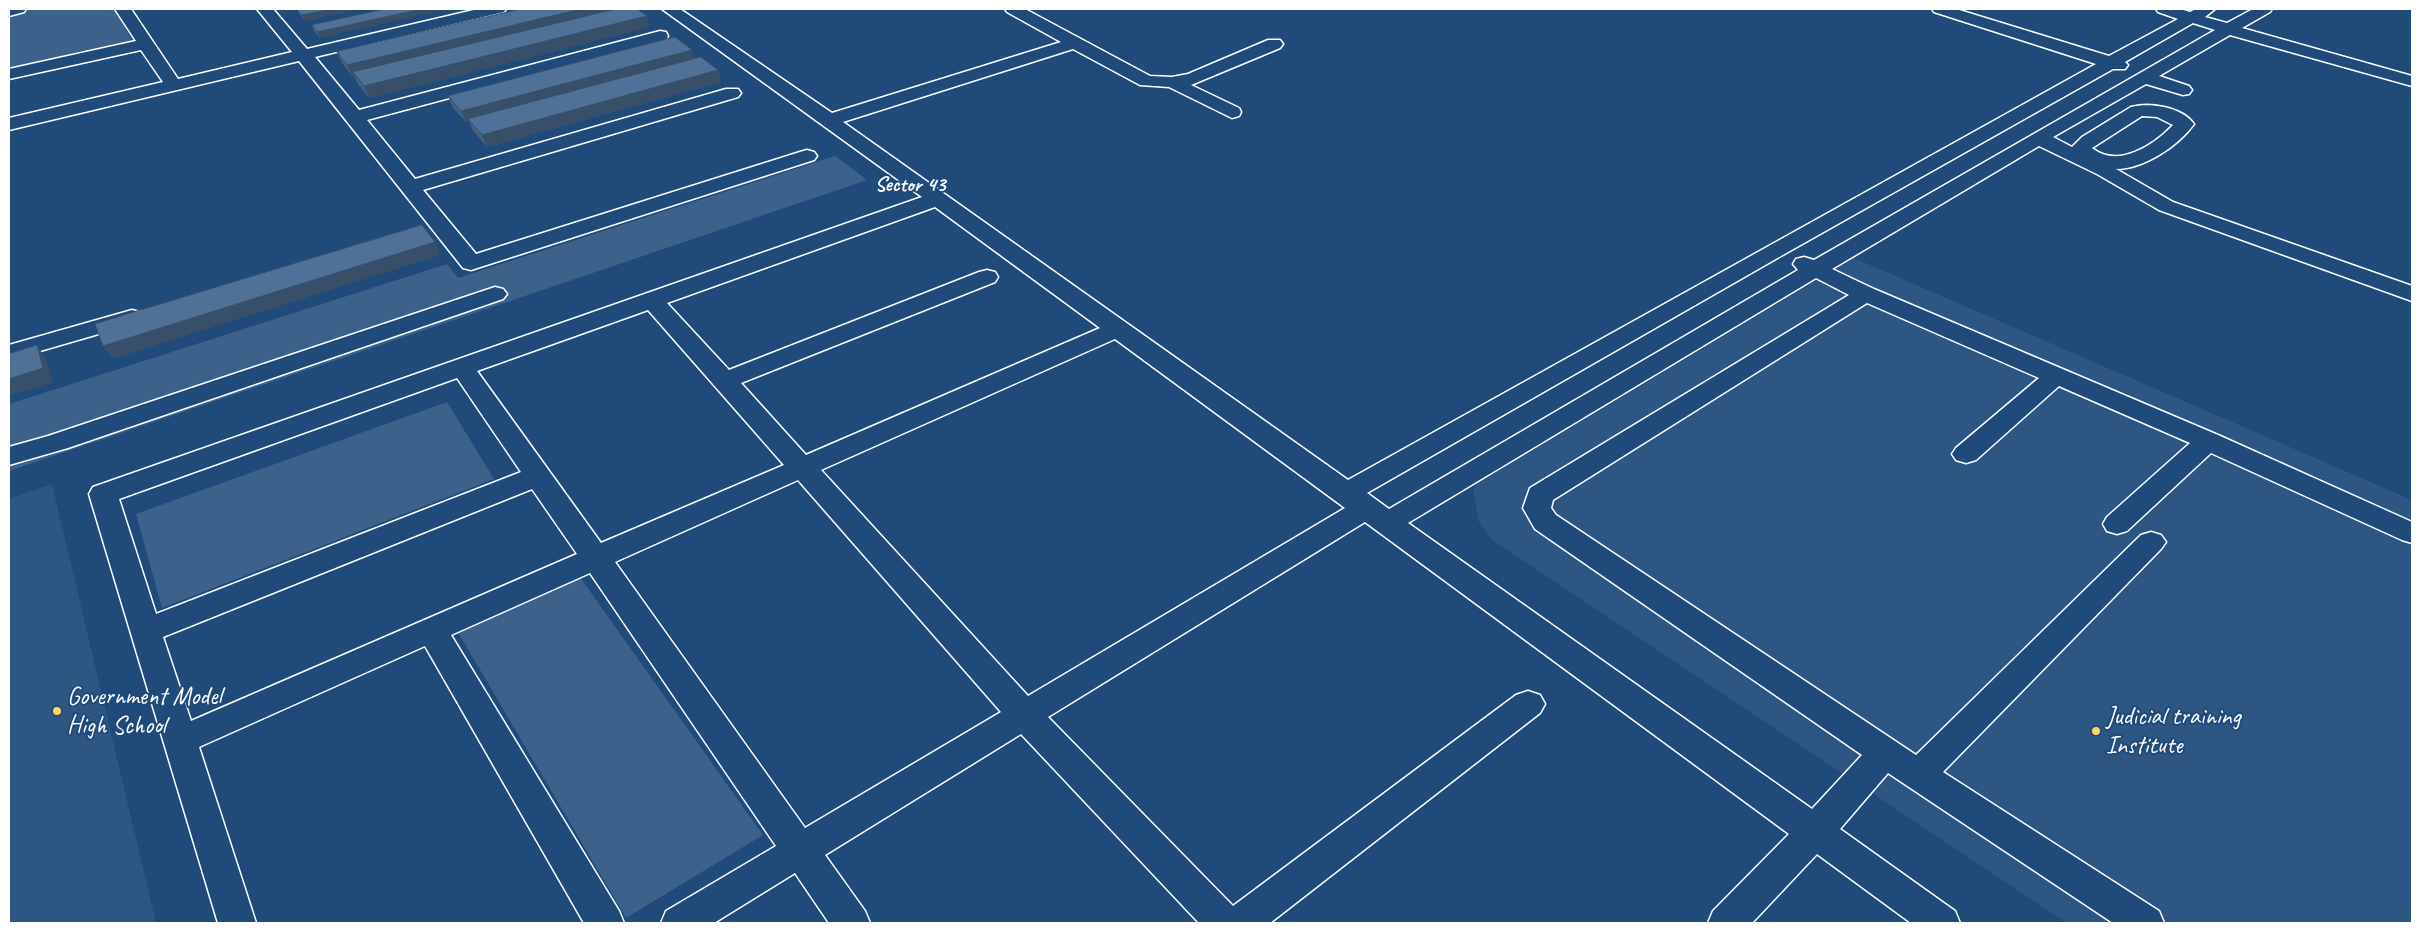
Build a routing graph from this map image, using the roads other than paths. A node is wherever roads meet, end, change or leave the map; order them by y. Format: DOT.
graph roads {
  1 [pos="18,9"];
  2 [pos="122,9"];
  3 [pos="495,9"];
  4 [pos="670,9"];
  5 [pos="1013,9"];
  6 [pos="1940,9"];
  7 [pos="1980,9"];
  8 [pos="2164,9"];
  9 [pos="2264,9"];
  10 [pos="273,10"];
  11 [pos="9,11"];
  12 [pos="2199,13"];
  13 [pos="2229,30"];
  14 [pos="660,36"];
  15 [pos="1077,42"];
  16 [pos="145,44"];
  17 [pos="1274,44"];
  18 [pos="303,55"];
  19 [pos="2117,58"];
  20 [pos="2153,73"];
  21 [pos="9,74"];
  22 [pos="2412,81"];
  23 [pos="1172,82"];
  24 [pos="174,86"];
  25 [pos="2183,90"];
  26 [pos="732,93"];
  27 [pos="2108,98"];
  28 [pos="2143,111"];
  29 [pos="1232,112"];
  30 [pos="355,116"];
  31 [pos="829,120"];
  32 [pos="9,124"];
  33 [pos="2039,138"];
  34 [pos="807,156"];
  35 [pos="410,187"];
  36 [pos="938,199"];
  37 [pos="1773,251"];
  38 [pos="1817,270"];
  39 [pos="988,277"];
  40 [pos="494,294"];
  41 [pos="1866,294"];
  42 [pos="2412,294"];
  43 [pos="652,300"];
  44 [pos="149,311"];
  45 [pos="1118,329"];
  46 [pos="9,354"];
  47 [pos="462,367"];
  48 [pos="2057,375"];
  49 [pos="724,381"];
  50 [pos="2208,441"];
  51 [pos="1966,454"];
  52 [pos="9,456"];
  53 [pos="802,468"];
  54 [pos="538,476"];
  55 [pos="1365,509"];
  56 [pos="2118,524"];
  57 [pos="2412,533"];
  58 [pos="2151,542"];
  59 [pos="595,559"];
  60 [pos="432,630"];
  61 [pos="146,631"];
  62 [pos="1528,704"];
  63 [pos="1025,716"];
  64 [pos="181,740"];
  65 [pos="1885,753"];
  66 [pos="1918,775"];
  67 [pos="1814,832"];
  68 [pos="800,850"];
  69 [pos="237,923"];
  70 [pos="605,923"];
  71 [pos="680,923"];
  72 [pos="851,923"];
  73 [pos="1224,923"];
  74 [pos="1241,923"];
  75 [pos="1727,923"];
  76 [pos="1941,923"];
  77 [pos="2145,923"];
  1 -- 11 [label="street"];
  2 -- 16 [label="street"];
  3 -- 18 [label="street"];
  4 -- 31 [label="street"];
  5 -- 15 [label="street"];
  6 -- 19 [label="street"];
  7 -- 19 [label="street"];
  8 -- 12 [label="street"];
  9 -- 13 [label="street"];
  10 -- 18 [label="street"];
  12 -- 13 [label="street"];
  12 -- 19 [label="street"];
  13 -- 20 [label="street"];
  13 -- 22 [label="street"];
  14 -- 30 [label="street"];
  15 -- 23 [label="street"];
  15 -- 31 [label="street"];
  16 -- 21 [label="street"];
  16 -- 24 [label="street"];
  17 -- 23 [label="street"];
  18 -- 24 [label="street"];
  18 -- 30 [label="street"];
  19 -- 20 [label="street"];
  19 -- 37 [label="street"];
  20 -- 25 [label="street"];
  20 -- 27 [label="street"];
  23 -- 29 [label="street"];
  24 -- 32 [label="street"];
  26 -- 35 [label="street"];
  27 -- 28 [label="street"];
  27 -- 33 [label="street"];
  30 -- 35 [label="street"];
  31 -- 36 [label="street"];
  33 -- 38 [label="street"];
  33 -- 42 [label="street"];
  34 -- 35 [label="street"];
  36 -- 43 [label="street"];
  36 -- 45 [label="street"];
  37 -- 38 [label="street"];
  37 -- 55 [label="street"];
  38 -- 41 [label="street"];
  38 -- 55 [label="street"];
  39 -- 49 [label="street"];
  40 -- 52 [label="street"];
  41 -- 48 [label="street"];
  41 -- 65 [label="street"];
  43 -- 47 [label="street"];
  43 -- 49 [label="street"];
  44 -- 46 [label="street"];
  45 -- 53 [label="street"];
  45 -- 55 [label="street"];
  47 -- 54 [label="street"];
  47 -- 61 [label="street"];
  48 -- 50 [label="street"];
  48 -- 51 [label="street"];
  49 -- 53 [label="street"];
  50 -- 56 [label="street"];
  50 -- 57 [label="street"];
  53 -- 59 [label="street"];
  53 -- 63 [label="street"];
  54 -- 59 [label="street"];
  54 -- 61 [label="street"];
  55 -- 63 [label="street"];
  55 -- 67 [label="street"];
  58 -- 66 [label="street"];
  59 -- 60 [label="street"];
  59 -- 68 [label="street"];
  60 -- 64 [label="street"];
  60 -- 70 [label="street"];
  61 -- 64 [label="street"];
  62 -- 74 [label="street"];
  63 -- 68 [label="street"];
  63 -- 73 [label="street"];
  64 -- 69 [label="street"];
  65 -- 66 [label="street"];
  65 -- 67 [label="street"];
  66 -- 77 [label="street"];
  67 -- 75 [label="street"];
  67 -- 76 [label="street"];
  68 -- 71 [label="street"];
  68 -- 72 [label="street"];
}
